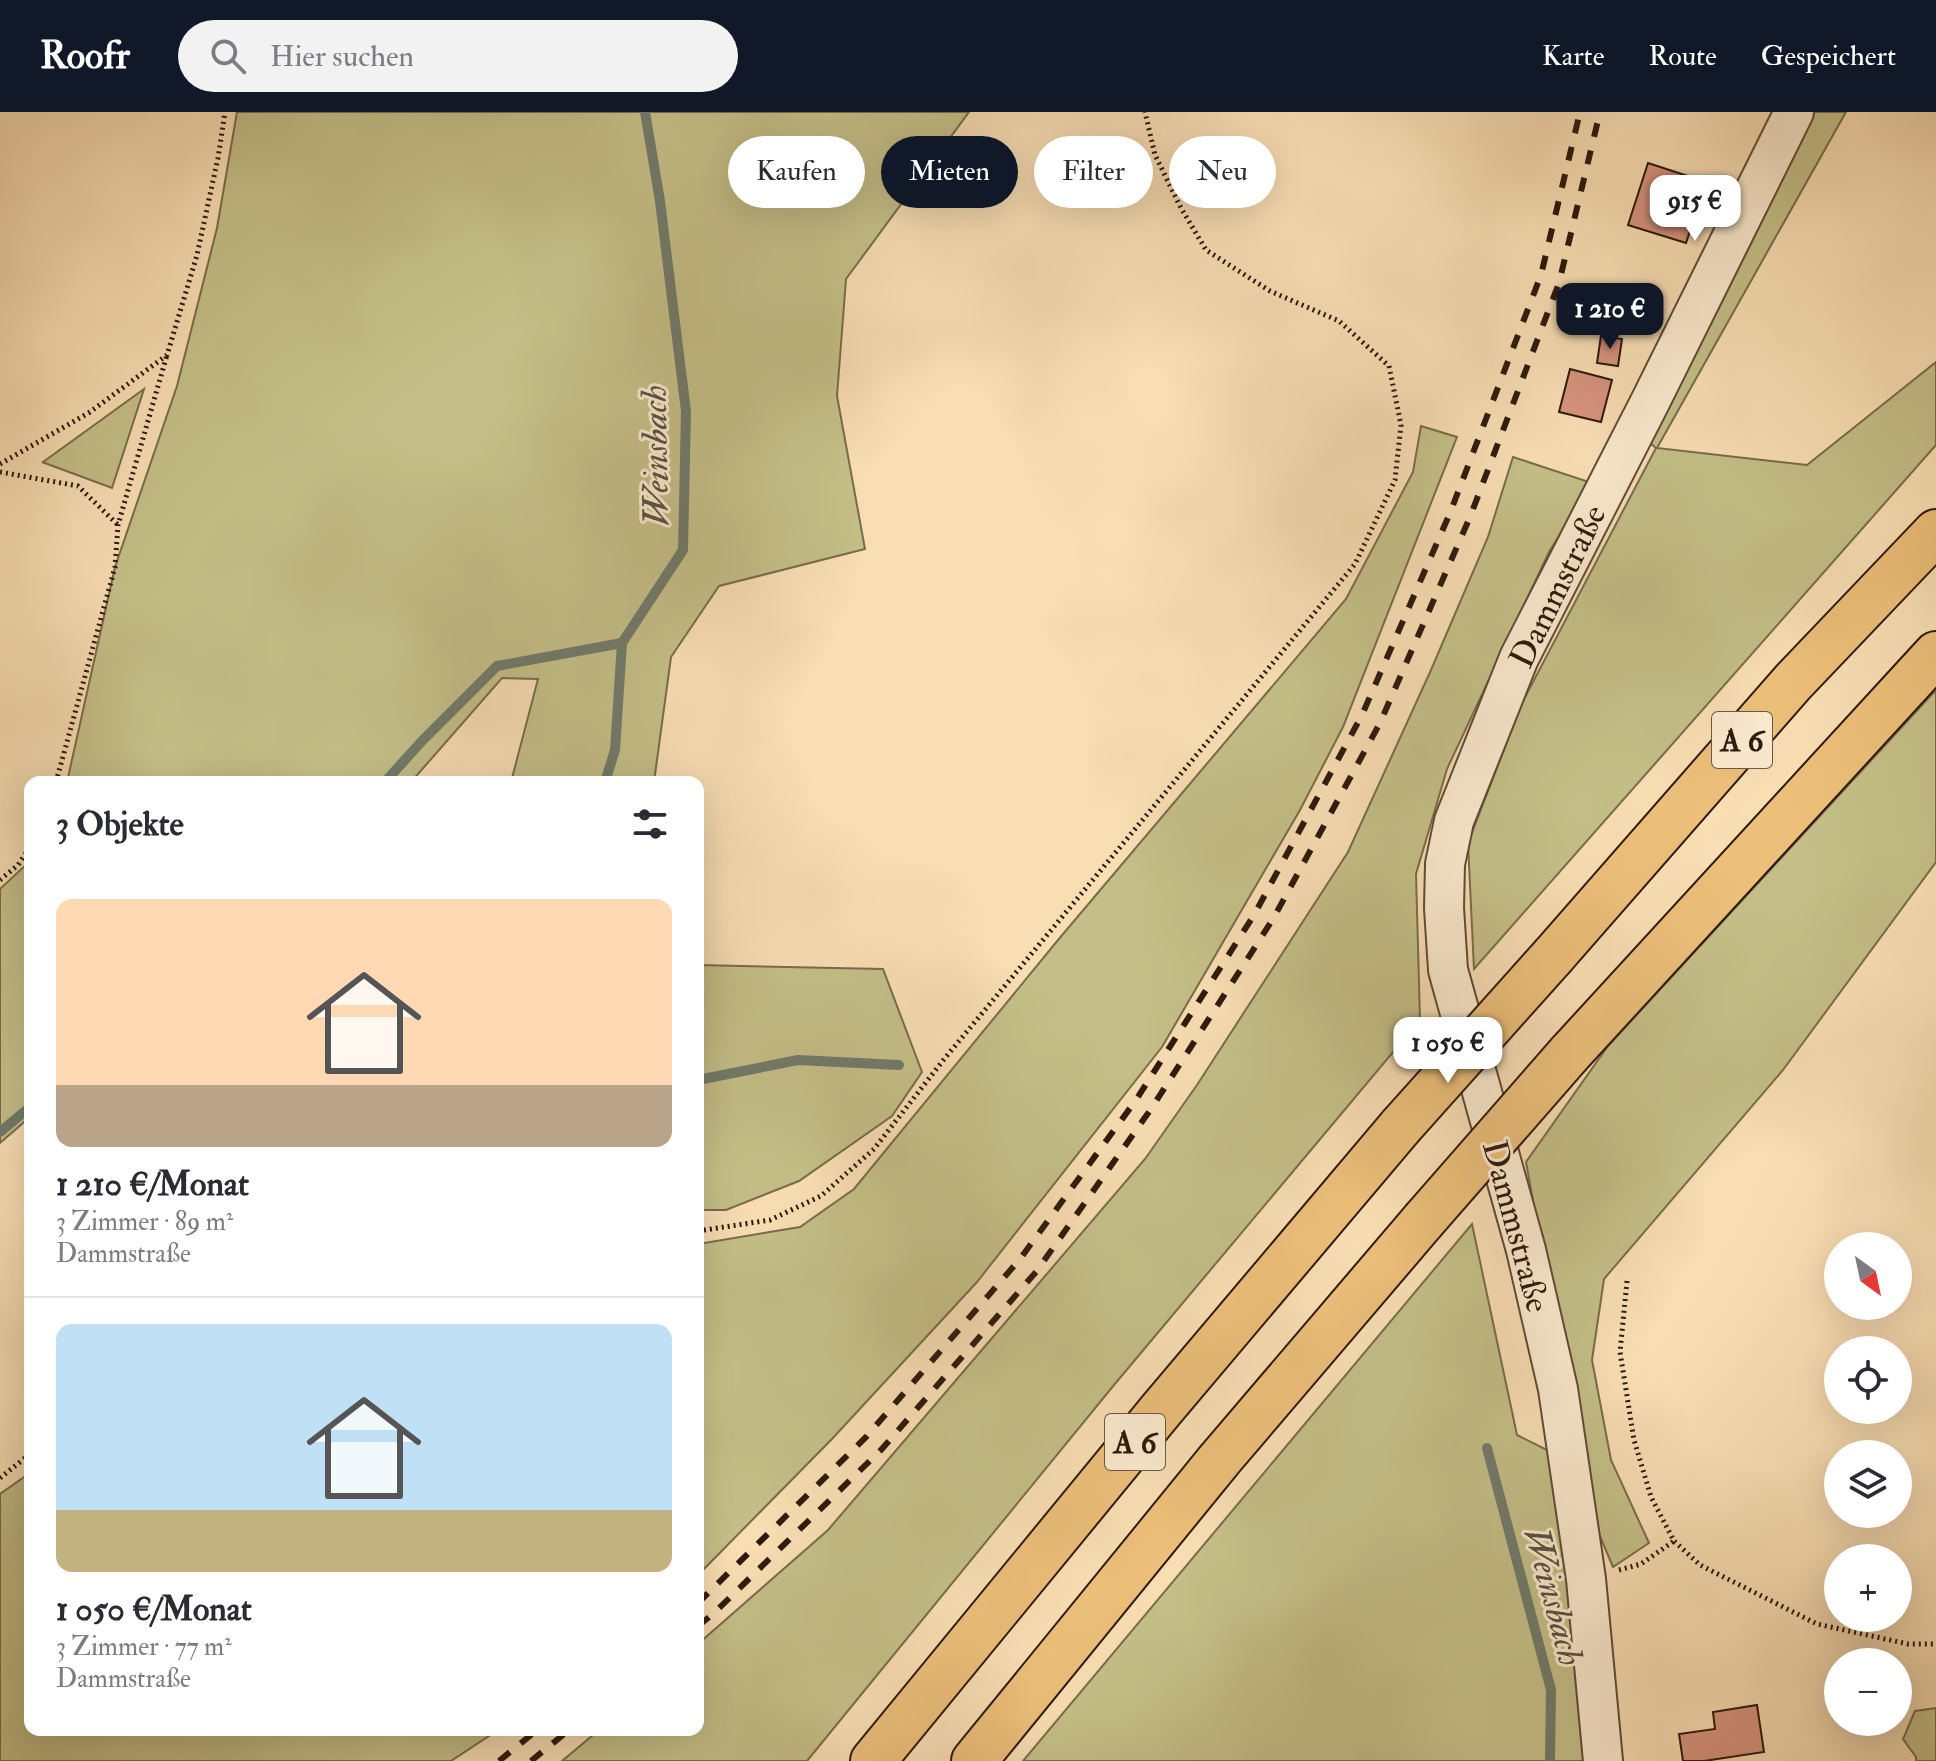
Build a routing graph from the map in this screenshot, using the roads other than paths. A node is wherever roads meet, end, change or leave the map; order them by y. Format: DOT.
graph roads {
  1 [pos="1794,112"];
  2 [pos="1936,532"];
  3 [pos="1936,654"];
  4 [pos="873,1761"];
  5 [pos="974,1761"];
  6 [pos="1603,1761"];
  1 -- 6 [label="street, Dammstraße"];
  2 -- 4 [label="highway, A 6, bridge"];
  3 -- 5 [label="highway, A 6, bridge"];
}
